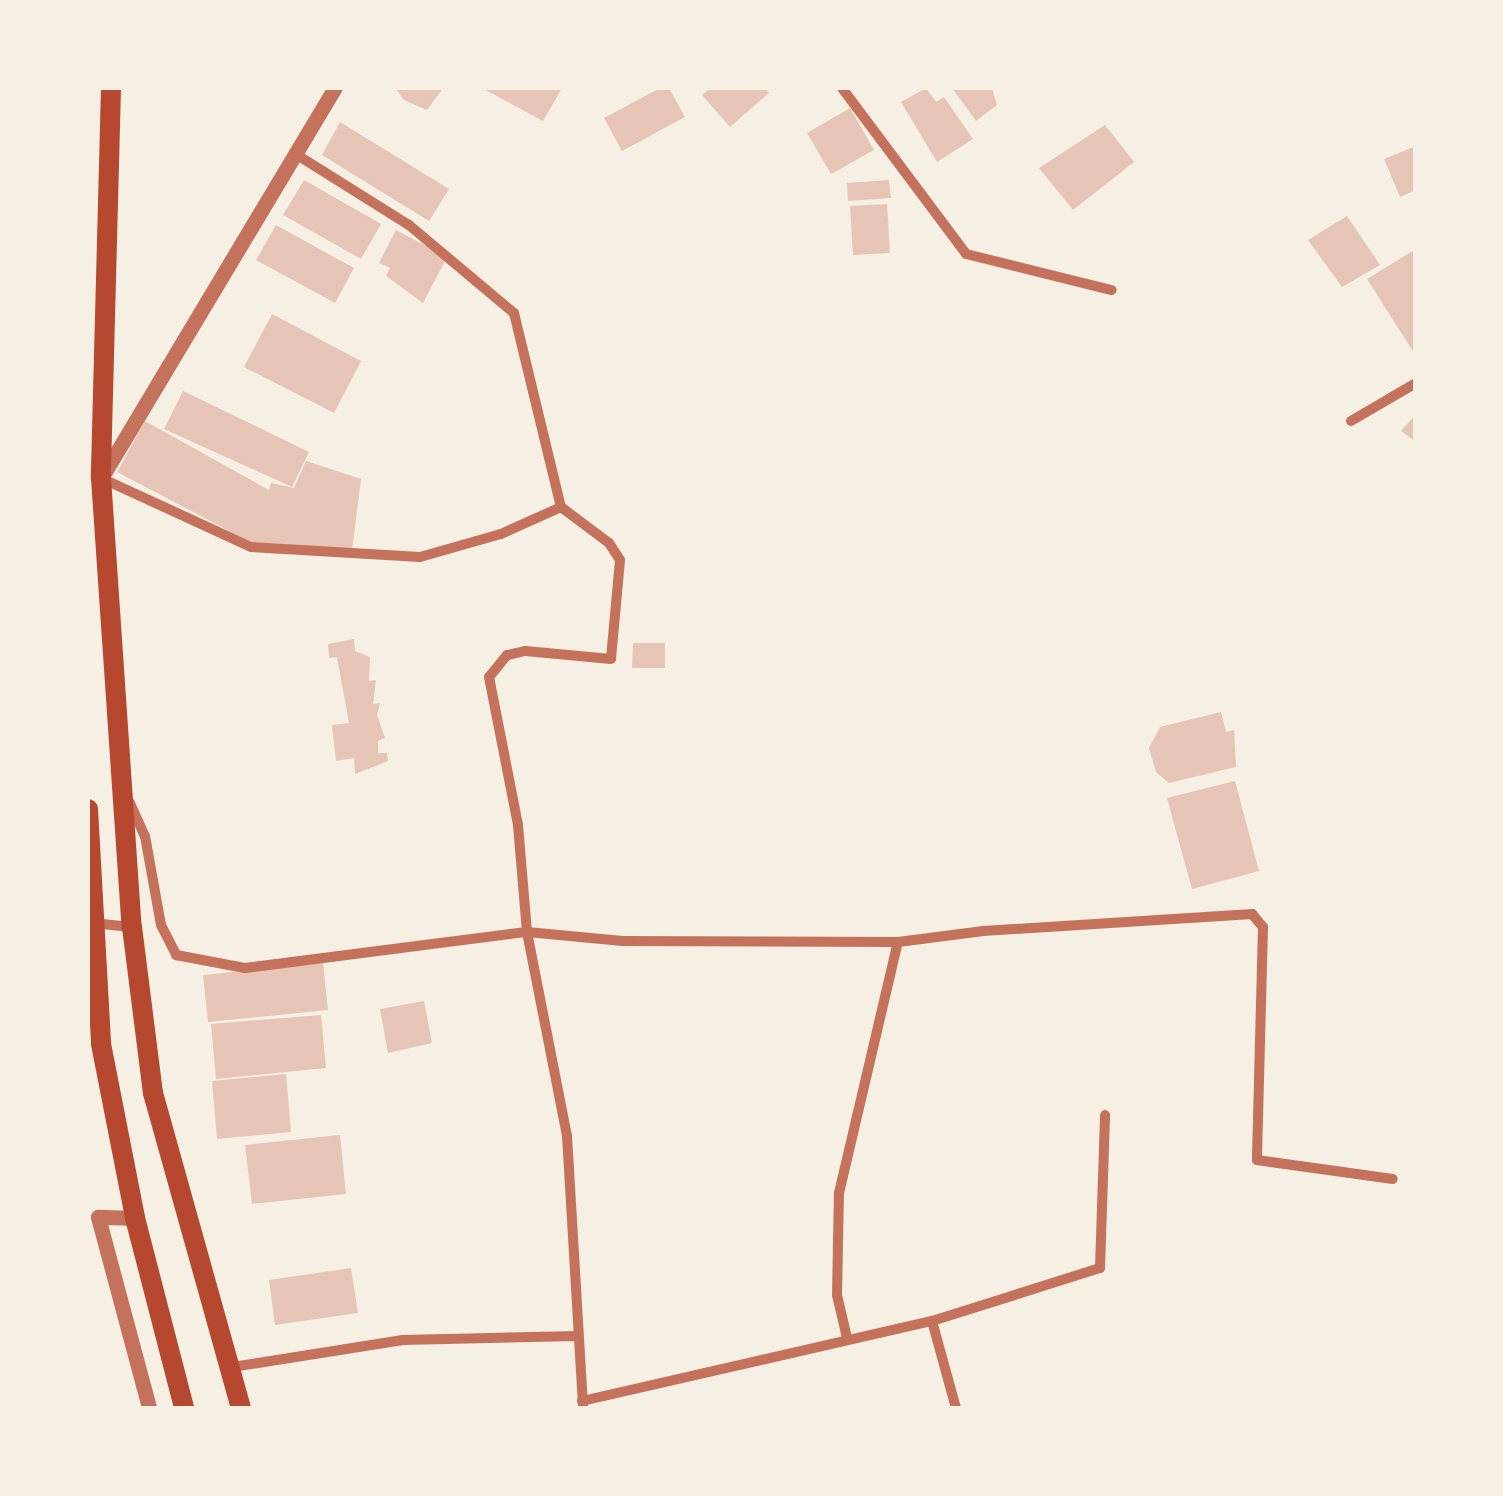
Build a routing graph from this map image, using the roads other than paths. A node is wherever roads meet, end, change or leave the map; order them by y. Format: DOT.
graph roads {
  1 [pos="111,88"];
  2 [pos="335,88"];
  3 [pos="842,88"];
  4 [pos="293,152"];
  5 [pos="1112,290"];
  6 [pos="1416,383"];
  7 [pos="1351,421"];
  8 [pos="102,478"];
  9 [pos="560,507"];
  10 [pos="126,792"];
  11 [pos="88,809"];
  12 [pos="89,923"];
  13 [pos="132,926"];
  14 [pos="526,932"];
  15 [pos="898,942"];
  16 [pos="1105,1114"];
  17 [pos="1393,1179"];
  18 [pos="93,1217"];
  19 [pos="135,1218"];
  20 [pos="932,1321"];
  21 [pos="578,1336"];
  22 [pos="847,1338"];
  23 [pos="225,1368"];
  24 [pos="583,1405"];
  25 [pos="150,1408"];
  26 [pos="184,1408"];
  27 [pos="242,1408"];
  28 [pos="956,1408"];
  1 -- 8 [label="main road"];
  2 -- 4 [label="street"];
  3 -- 5 [label="street"];
  4 -- 8 [label="street"];
  4 -- 9 [label="street"];
  6 -- 7 [label="street"];
  8 -- 9 [label="street"];
  8 -- 10 [label="main road"];
  9 -- 14 [label="street"];
  10 -- 13 [label="main road"];
  10 -- 14 [label="street"];
  11 -- 12 [label="main road"];
  12 -- 13 [label="street"];
  12 -- 19 [label="main road"];
  13 -- 23 [label="main road"];
  14 -- 15 [label="street"];
  14 -- 21 [label="street"];
  15 -- 17 [label="street"];
  15 -- 22 [label="street"];
  16 -- 20 [label="street"];
  18 -- 19 [label="street"];
  18 -- 25 [label="street"];
  19 -- 26 [label="main road"];
  20 -- 22 [label="street"];
  20 -- 28 [label="street"];
  21 -- 23 [label="street"];
  21 -- 24 [label="street"];
  22 -- 24 [label="street"];
  23 -- 27 [label="main road"];
}
